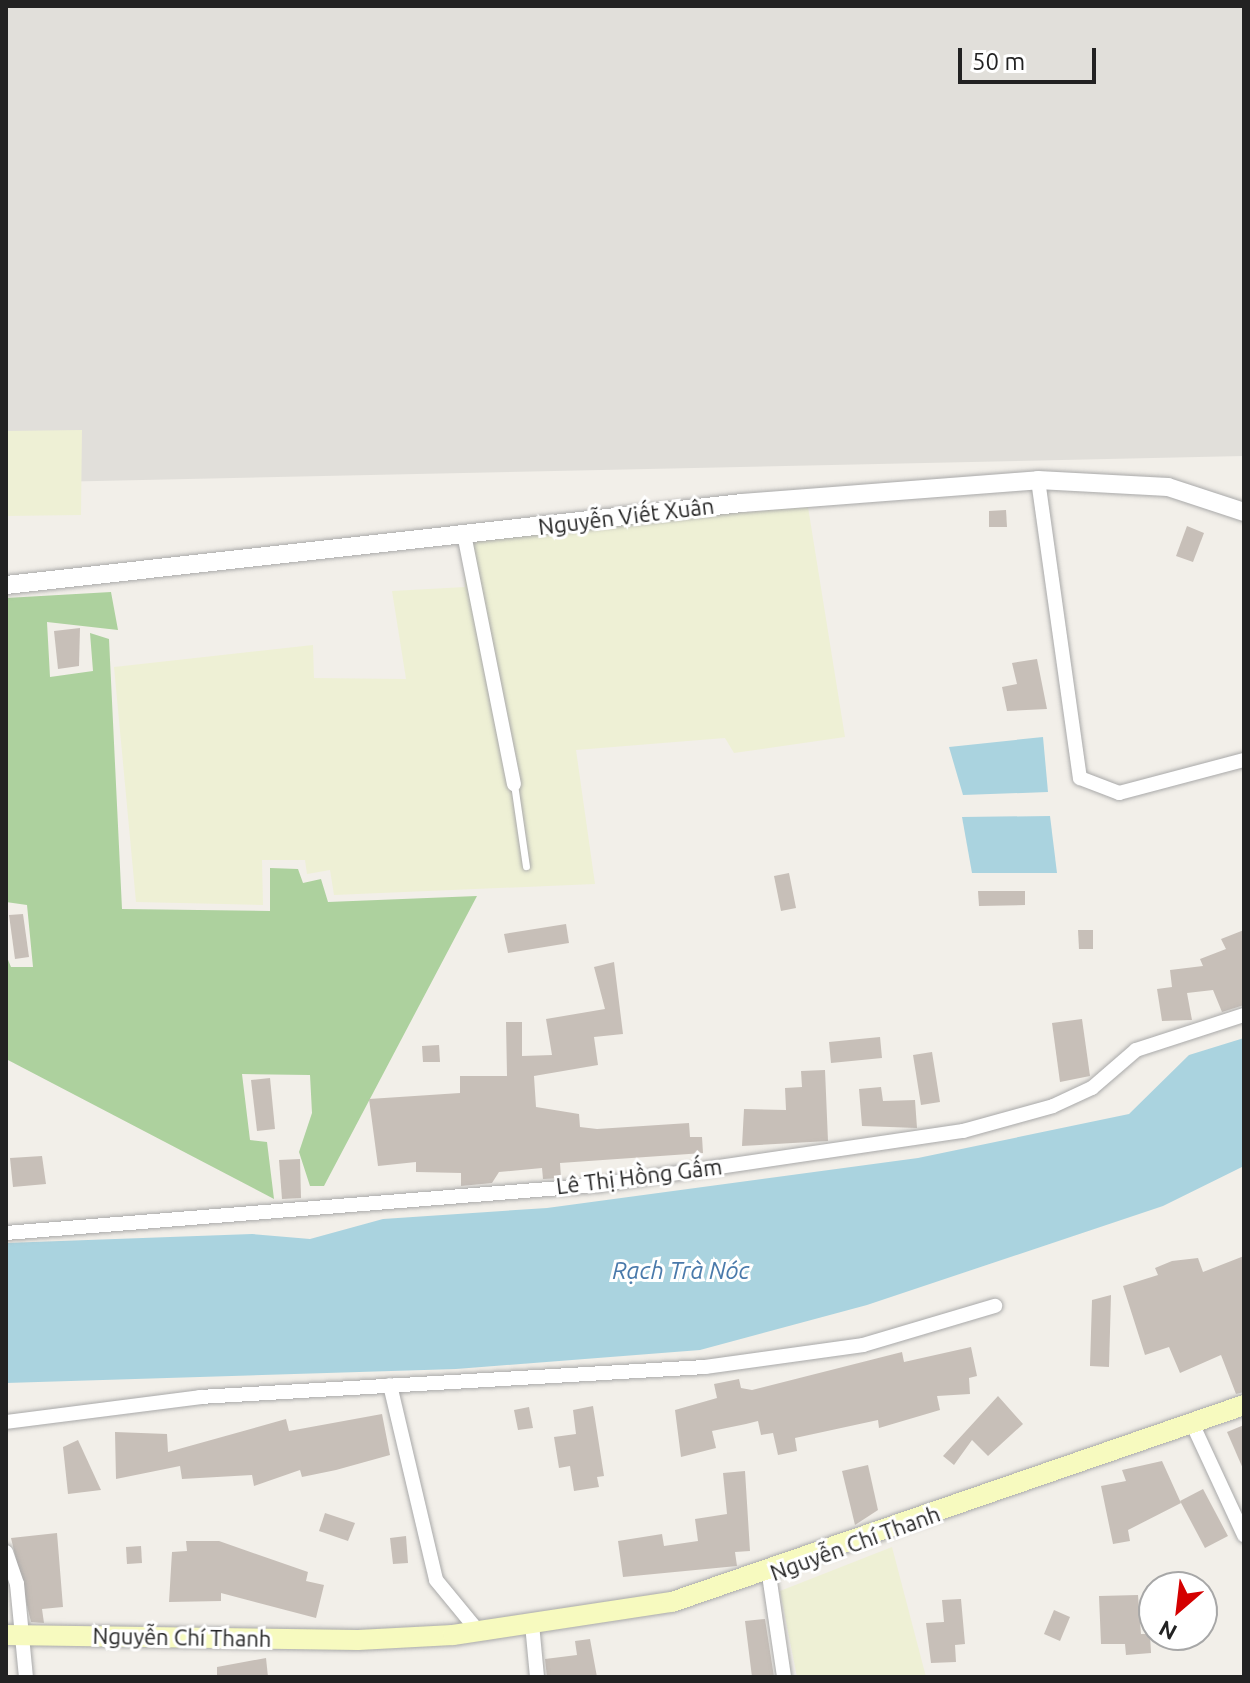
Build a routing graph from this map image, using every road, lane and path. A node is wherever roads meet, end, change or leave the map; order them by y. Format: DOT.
graph roads {
  1 [pos="1038,480"];
  2 [pos="1244,512"];
  3 [pos="464,534"];
  4 [pos="6,585"];
  5 [pos="1244,760"];
  6 [pos="514,784"];
  7 [pos="526,866"];
  8 [pos="1244,1015"];
  9 [pos="6,1233"];
  10 [pos="995,1306"];
  11 [pos="390,1385"];
  12 [pos="1244,1405"];
  13 [pos="1191,1421"];
  14 [pos="6,1422"];
  15 [pos="1244,1535"];
  16 [pos="6,1552"];
  17 [pos="769,1575"];
  18 [pos="532,1624"];
  19 [pos="478,1631"];
  20 [pos="15,1635"];
  21 [pos="26,1677"];
  22 [pos="537,1677"];
  23 [pos="784,1677"];
  1 -- 2 [label="street, Nguyễn Viết Xuân"];
  1 -- 3 [label="street, Nguyễn Viết Xuân"];
  1 -- 5 [label="street"];
  3 -- 4 [label="street, Nguyễn Viết Xuân"];
  3 -- 6 [label="street"];
  6 -- 7 [label="lane"];
  8 -- 9 [label="street, Lê Thị Hồng Gấm"];
  10 -- 11 [label="street"];
  11 -- 14 [label="street"];
  11 -- 19 [label="street"];
  12 -- 13 [label="main road, Nguyễn Chí Thanh"];
  13 -- 15 [label="street"];
  13 -- 17 [label="main road, Nguyễn Chí Thanh"];
  16 -- 20 [label="street"];
  17 -- 18 [label="main road, Nguyễn Chí Thanh"];
  17 -- 23 [label="street"];
  18 -- 19 [label="main road, Nguyễn Chí Thanh"];
  18 -- 22 [label="street"];
  19 -- 20 [label="main road, Nguyễn Chí Thanh"];
  20 -- 21 [label="street"];
}
